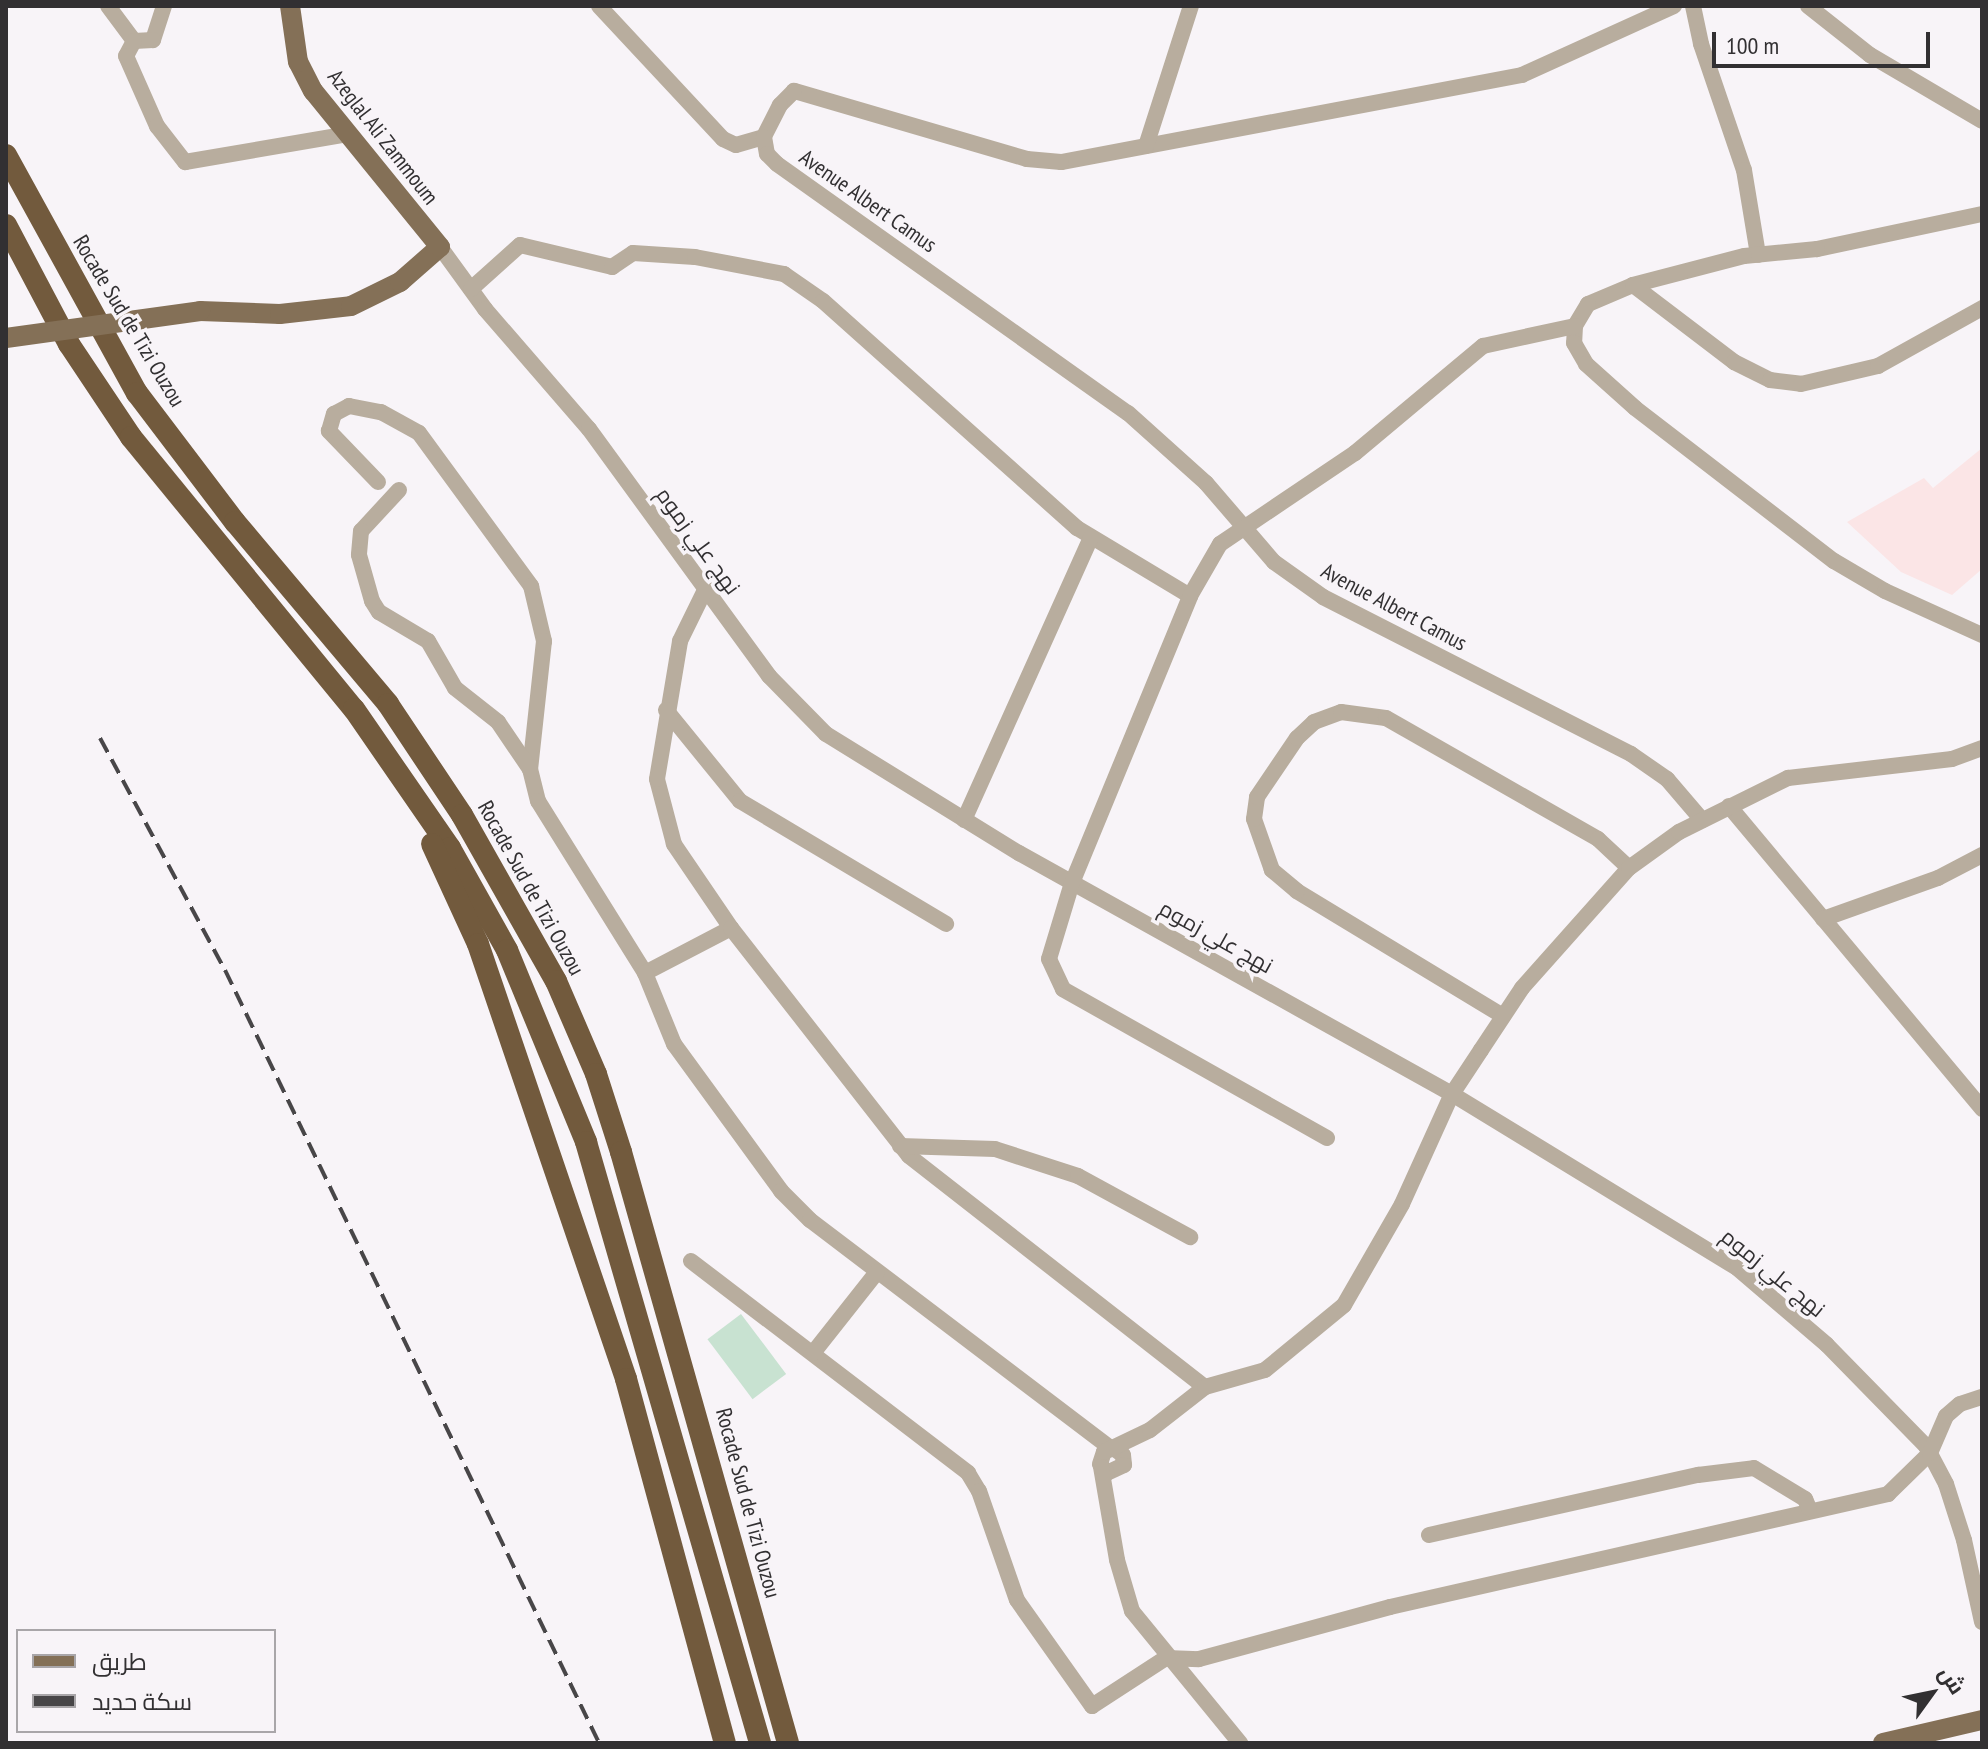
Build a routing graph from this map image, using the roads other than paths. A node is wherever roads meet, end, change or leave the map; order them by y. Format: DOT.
graph roads {
  1 [pos="108,6"];
  2 [pos="164,6"];
  3 [pos="290,6"];
  4 [pos="599,6"];
  5 [pos="1191,6"];
  6 [pos="1674,6"];
  7 [pos="1693,6"];
  8 [pos="1808,6"];
  9 [pos="134,41"];
  10 [pos="1982,121"];
  11 [pos="348,134"];
  12 [pos="764,137"];
  13 [pos="1146,146"];
  14 [pos="9,160"];
  15 [pos="1982,214"];
  16 [pos="6,225"];
  17 [pos="440,247"];
  18 [pos="1758,255"];
  19 [pos="1633,285"];
  20 [pos="471,289"];
  21 [pos="1982,308"];
  22 [pos="1575,326"];
  23 [pos="6,338"];
  24 [pos="378,482"];
  25 [pos="399,490"];
  26 [pos="1240,526"];
  27 [pos="1091,537"];
  28 [pos="706,588"];
  29 [pos="1190,596"];
  30 [pos="1982,635"];
  31 [pos="666,710"];
  32 [pos="1982,748"];
  33 [pos="395,766"];
  34 [pos="530,769"];
  35 [pos="1729,806"];
  36 [pos="964,820"];
  37 [pos="1702,820"];
  38 [pos="1982,855"];
  39 [pos="1629,868"];
  40 [pos="1072,883"];
  41 [pos="1823,919"];
  42 [pos="946,924"];
  43 [pos="731,928"];
  44 [pos="645,973"];
  45 [pos="1503,1016"];
  46 [pos="1452,1094"];
  47 [pos="1982,1109"];
  48 [pos="1327,1138"];
  49 [pos="900,1146"];
  50 [pos="1190,1237"];
  51 [pos="691,1261"];
  52 [pos="877,1272"];
  53 [pos="813,1353"];
  54 [pos="1205,1387"];
  55 [pos="1982,1397"];
  56 [pos="1930,1453"];
  57 [pos="1112,1459"];
  58 [pos="1809,1508"];
  59 [pos="1429,1535"];
  60 [pos="1982,1622"];
  61 [pos="1166,1658"];
  62 [pos="1185,1677"];
  63 [pos="1982,1720"];
  64 [pos="725,1743"];
  65 [pos="760,1743"];
  66 [pos="788,1743"];
  67 [pos="1227,1743"];
  68 [pos="1240,1743"];
  69 [pos="1883,1743"];
  1 -- 9 [label="street"];
  2 -- 9 [label="street"];
  3 -- 11 [label="main road, Azeglal Ali Zammoum"];
  4 -- 12 [label="street"];
  5 -- 13 [label="street"];
  6 -- 13 [label="street"];
  7 -- 18 [label="street"];
  8 -- 10 [label="street"];
  9 -- 11 [label="street"];
  11 -- 17 [label="main road, Azeglal Ali Zammoum"];
  12 -- 13 [label="street"];
  12 -- 26 [label="street, Avenue Albert Camus"];
  14 -- 66 [label="highway, Rocade Sud de Tizi Ouzou"];
  15 -- 18 [label="street"];
  16 -- 33 [label="highway"];
  17 -- 20 [label="street, نهج علي زموم"];
  17 -- 23 [label="main road, bridge"];
  18 -- 19 [label="street"];
  19 -- 21 [label="street"];
  19 -- 22 [label="street"];
  20 -- 27 [label="street"];
  20 -- 28 [label="street, نهج علي زموم"];
  22 -- 26 [label="street"];
  22 -- 30 [label="street"];
  24 -- 34 [label="street"];
  25 -- 34 [label="street"];
  26 -- 29 [label="street"];
  26 -- 37 [label="street, Avenue Albert Camus"];
  27 -- 29 [label="street"];
  27 -- 36 [label="street"];
  28 -- 31 [label="street"];
  28 -- 36 [label="street, نهج علي زموم"];
  29 -- 40 [label="street"];
  31 -- 42 [label="street"];
  31 -- 43 [label="street"];
  32 -- 35 [label="street"];
  33 -- 64 [label="highway"];
  33 -- 65 [label="highway"];
  34 -- 44 [label="street"];
  35 -- 37 [label="street"];
  35 -- 41 [label="street"];
  36 -- 40 [label="street, نهج علي زموم"];
  37 -- 39 [label="street"];
  38 -- 41 [label="street"];
  39 -- 45 [label="street"];
  39 -- 45 [label="street"];
  40 -- 46 [label="street, نهج علي زموم"];
  40 -- 48 [label="street"];
  41 -- 47 [label="street"];
  43 -- 44 [label="street"];
  43 -- 49 [label="street"];
  44 -- 52 [label="street"];
  45 -- 46 [label="street"];
  46 -- 54 [label="street"];
  46 -- 56 [label="street, نهج علي زموم"];
  49 -- 50 [label="street"];
  49 -- 54 [label="street"];
  51 -- 53 [label="street"];
  52 -- 53 [label="street"];
  52 -- 57 [label="street"];
  53 -- 61 [label="street"];
  54 -- 57 [label="street"];
  55 -- 56 [label="street"];
  56 -- 58 [label="street"];
  56 -- 60 [label="street, نهج علي زموم"];
  57 -- 61 [label="street"];
  58 -- 59 [label="street"];
  58 -- 61 [label="street"];
  61 -- 62 [label="street"];
  62 -- 67 [label="street"];
  62 -- 68 [label="street"];
  63 -- 69 [label="main road"];
}
